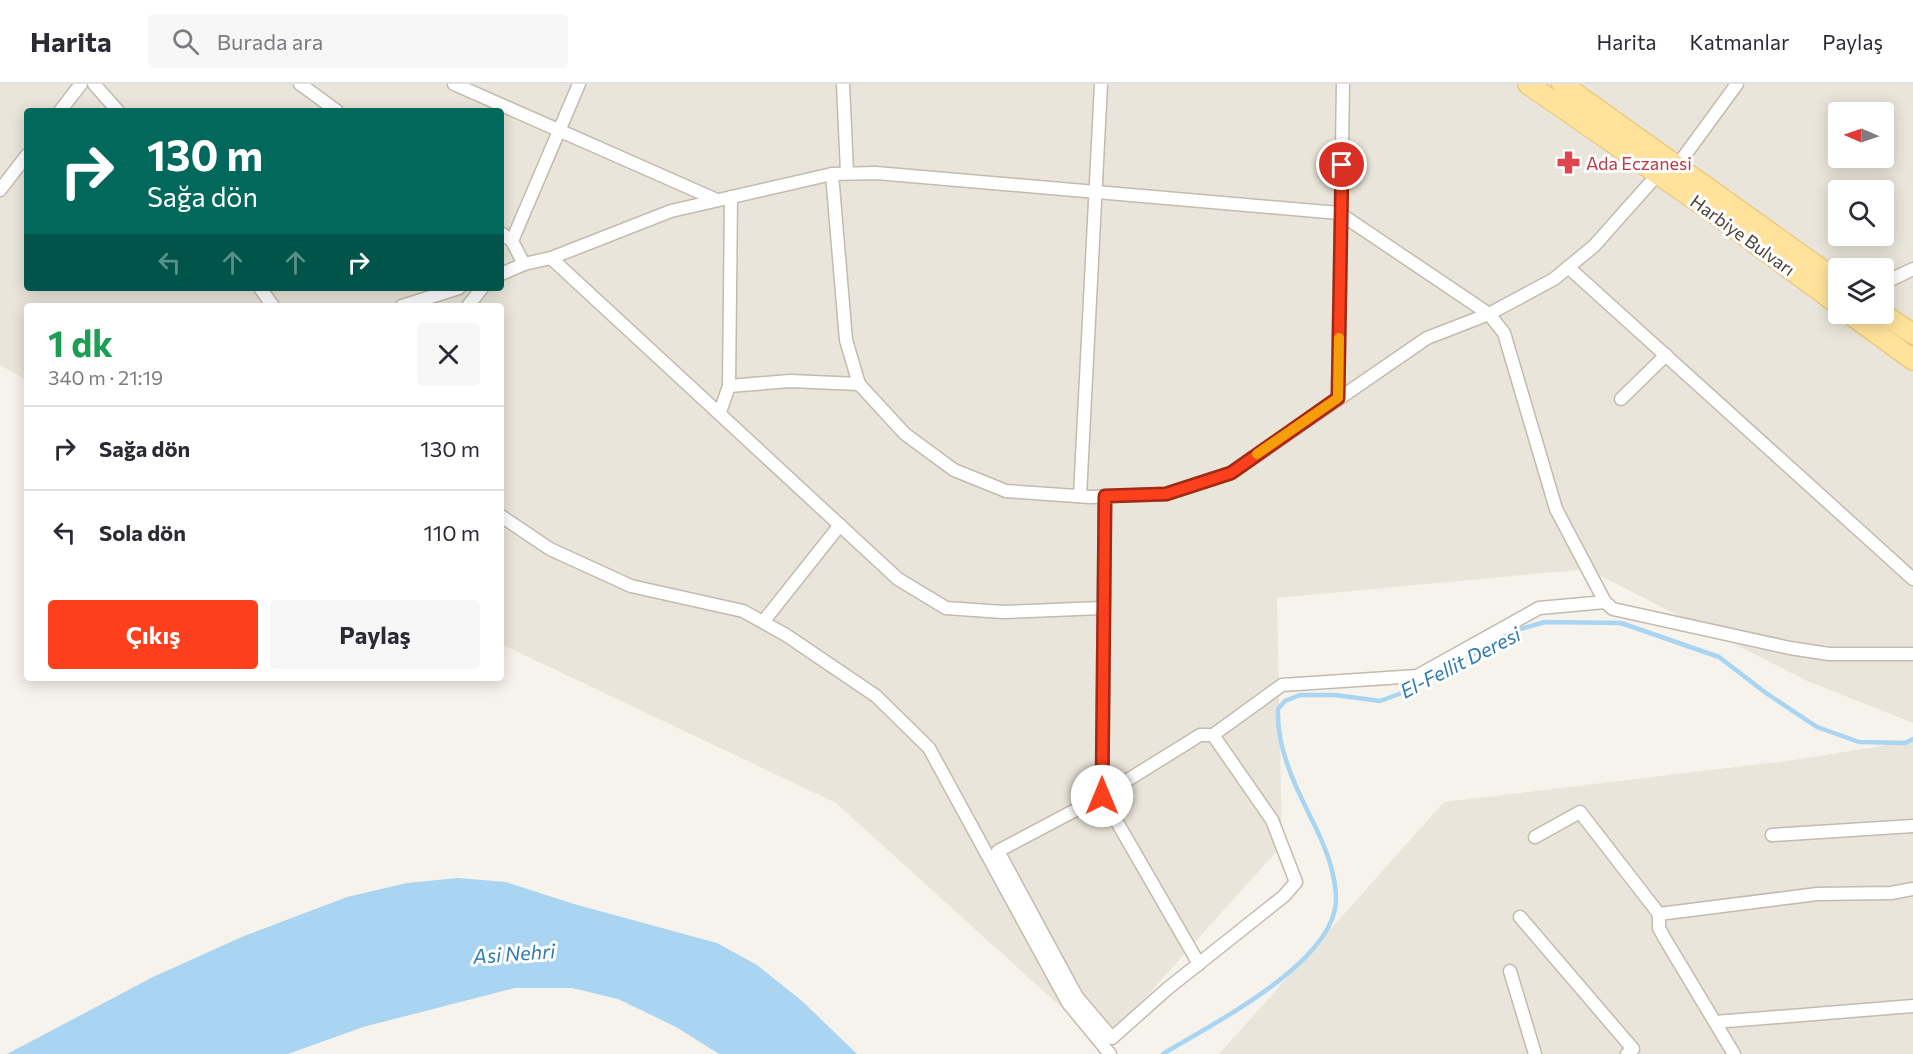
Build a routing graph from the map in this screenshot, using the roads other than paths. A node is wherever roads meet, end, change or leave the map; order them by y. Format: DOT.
graph roads {
  1 [pos="81,84"];
  2 [pos="94,84"];
  3 [pos="300,84"];
  4 [pos="454,84"];
  5 [pos="579,84"];
  6 [pos="843,84"];
  7 [pos="1101,84"];
  8 [pos="1343,84"];
  9 [pos="1528,84"];
  10 [pos="1562,84"];
  11 [pos="1737,84"];
  12 [pos="62,108"];
  13 [pos="115,108"];
  14 [pos="333,108"];
  15 [pos="559,130"];
  16 [pos="24,159"];
  17 [pos="1677,166"];
  18 [pos="847,172"];
  19 [pos="832,174"];
  20 [pos="1658,174"];
  21 [pos="0,190"];
  22 [pos="1095,192"];
  23 [pos="731,197"];
  24 [pos="717,200"];
  25 [pos="1340,213"];
  26 [pos="504,235"];
  27 [pos="512,241"];
  28 [pos="551,258"];
  29 [pos="524,264"];
  30 [pos="1568,267"];
  31 [pos="1913,269"];
  32 [pos="504,273"];
  33 [pos="1828,274"];
  34 [pos="1894,278"];
  35 [pos="450,291"];
  36 [pos="480,291"];
  37 [pos="1828,297"];
  38 [pos="412,303"];
  39 [pos="470,303"];
  40 [pos="1489,314"];
  41 [pos="1894,321"];
  42 [pos="1864,324"];
  43 [pos="1913,334"];
  44 [pos="1666,356"];
  45 [pos="1913,360"];
  46 [pos="859,384"];
  47 [pos="729,386"];
  48 [pos="1338,398"];
  49 [pos="1621,399"];
  50 [pos="720,412"];
  51 [pos="1080,496"];
  52 [pos="1105,496"];
  53 [pos="504,518"];
  54 [pos="840,525"];
  55 [pos="1913,579"];
  56 [pos="1605,602"];
  57 [pos="1102,608"];
  58 [pos="763,622"];
  59 [pos="1913,654"];
  60 [pos="1213,735"];
  61 [pos="1102,796"];
  62 [pos="1913,826"];
  63 [pos="1772,834"];
  64 [pos="1534,837"];
  65 [pos="1913,889"];
  66 [pos="1659,914"];
  67 [pos="1520,917"];
  68 [pos="1199,964"];
  69 [pos="1510,971"];
  70 [pos="1913,1006"];
  71 [pos="1715,1022"];
  72 [pos="1110,1054"];
  73 [pos="1535,1054"];
  74 [pos="1627,1054"];
  75 [pos="1734,1054"];
  1 -- 12 [label="street"];
  2 -- 13 [label="street"];
  3 -- 14 [label="street"];
  4 -- 15 [label="street"];
  5 -- 15 [label="street"];
  6 -- 18 [label="street"];
  7 -- 22 [label="street"];
  8 -- 25 [label="street"];
  9 -- 20 [label="main road, Harbiye Bulvarı"];
  10 -- 17 [label="main road, Harbiye Bulvarı"];
  11 -- 17 [label="street"];
  15 -- 24 [label="street"];
  15 -- 27 [label="street"];
  16 -- 21 [label="street"];
  17 -- 33 [label="main road, Harbiye Bulvarı"];
  18 -- 19 [label="street"];
  18 -- 22 [label="street"];
  19 -- 23 [label="street"];
  19 -- 46 [label="street"];
  20 -- 30 [label="street"];
  20 -- 37 [label="main road, Harbiye Bulvarı"];
  22 -- 25 [label="street"];
  22 -- 51 [label="street"];
  23 -- 24 [label="street"];
  23 -- 47 [label="street"];
  24 -- 28 [label="street"];
  25 -- 40 [label="street"];
  25 -- 48 [label="street"];
  26 -- 27 [label="street"];
  27 -- 29 [label="street"];
  28 -- 29 [label="street"];
  28 -- 50 [label="street"];
  29 -- 32 [label="street"];
  30 -- 40 [label="street"];
  30 -- 44 [label="street"];
  31 -- 34 [label="street"];
  35 -- 38 [label="street"];
  36 -- 39 [label="street"];
  40 -- 48 [label="street"];
  40 -- 56 [label="street"];
  41 -- 43 [label="main road"];
  42 -- 45 [label="main road"];
  44 -- 49 [label="street"];
  44 -- 55 [label="street"];
  46 -- 47 [label="street"];
  46 -- 51 [label="street"];
  47 -- 50 [label="street"];
  48 -- 52 [label="street"];
  50 -- 54 [label="street"];
  51 -- 52 [label="street"];
  52 -- 57 [label="street"];
  53 -- 58 [label="street"];
  54 -- 57 [label="street"];
  54 -- 58 [label="street"];
  56 -- 59 [label="street"];
  56 -- 60 [label="street"];
  57 -- 61 [label="street"];
  58 -- 72 [label="street"];
  60 -- 61 [label="street"];
  60 -- 68 [label="street"];
  61 -- 68 [label="street"];
  61 -- 68 [label="street"];
  62 -- 63 [label="street"];
  64 -- 66 [label="street"];
  65 -- 66 [label="street"];
  66 -- 71 [label="street"];
  67 -- 74 [label="street"];
  69 -- 73 [label="street"];
  70 -- 71 [label="street"];
  71 -- 75 [label="street"];
}
